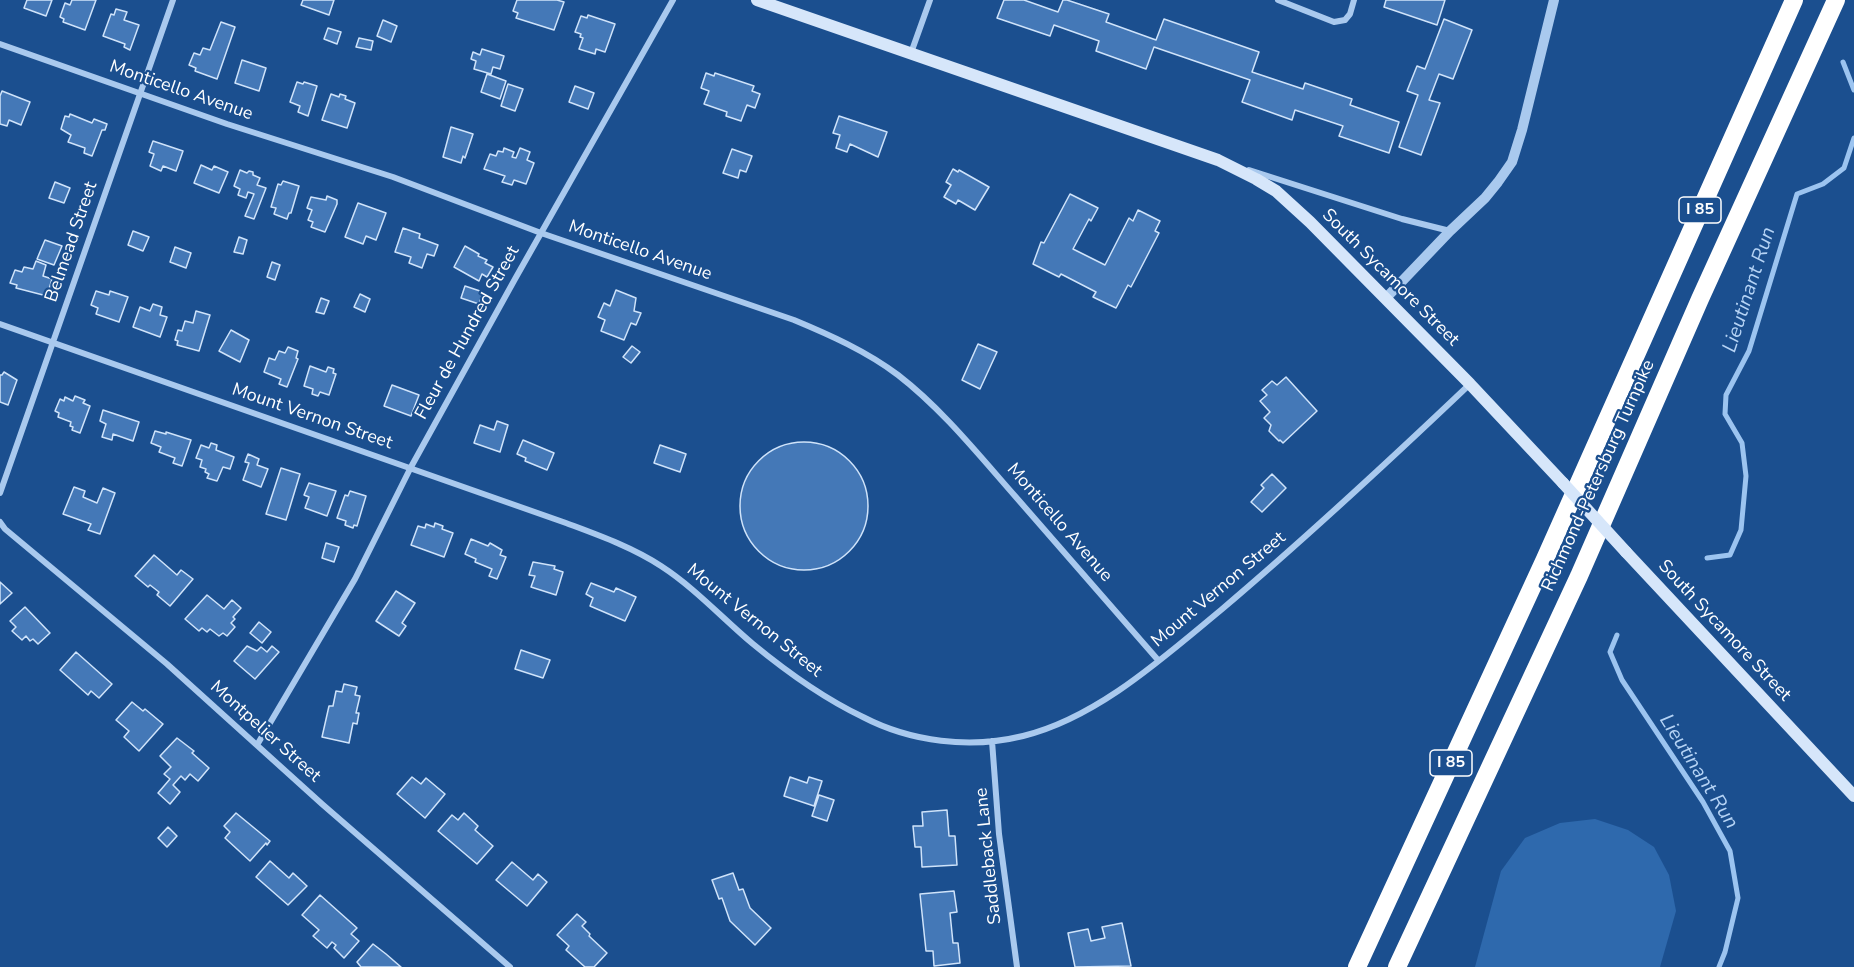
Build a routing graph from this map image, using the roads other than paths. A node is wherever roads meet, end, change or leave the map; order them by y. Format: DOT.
graph roads {
  1 [pos="173,0"];
  2 [pos="673,0"];
  3 [pos="757,0"];
  4 [pos="930,0"];
  5 [pos="1278,0"];
  6 [pos="1354,0"];
  7 [pos="1554,0"];
  8 [pos="1794,0"];
  9 [pos="1836,0"];
  10 [pos="0,44"];
  11 [pos="911,53"];
  12 [pos="140,92"];
  13 [pos="1218,160"];
  14 [pos="1450,231"];
  15 [pos="541,233"];
  16 [pos="1386,298"];
  17 [pos="0,324"];
  18 [pos="52,343"];
  19 [pos="1470,384"];
  20 [pos="411,467"];
  21 [pos="0,493"];
  22 [pos="0,522"];
  23 [pos="1158,660"];
  24 [pos="992,741"];
  25 [pos="257,745"];
  26 [pos="1854,796"];
  27 [pos="510,967"];
  28 [pos="1017,967"];
  29 [pos="1358,967"];
  30 [pos="1396,967"];
  1 -- 12 [label="street, Belmead Street"];
  2 -- 15 [label="street, Fleur de Hundred Street"];
  3 -- 11 [label="main road, South Sycamore Street"];
  4 -- 11 [label="street"];
  5 -- 6 [label="street"];
  7 -- 14 [label="street"];
  8 -- 29 [label="highway, Richmond-Petersburg Turnpike / I 85"];
  9 -- 30 [label="highway, Richmond-Petersburg Turnpike / I 85"];
  10 -- 12 [label="street, Monticello Avenue"];
  11 -- 13 [label="main road, South Sycamore Street"];
  12 -- 15 [label="street, Monticello Avenue"];
  12 -- 18 [label="street, Belmead Street"];
  13 -- 14 [label="street"];
  13 -- 16 [label="main road, South Sycamore Street"];
  14 -- 16 [label="street"];
  15 -- 20 [label="street, Fleur de Hundred Street"];
  15 -- 23 [label="street, Monticello Avenue"];
  16 -- 19 [label="main road, South Sycamore Street"];
  17 -- 18 [label="street, Mount Vernon Street"];
  18 -- 20 [label="street, Mount Vernon Street"];
  18 -- 21 [label="street, Belmead Street"];
  19 -- 23 [label="street, Mount Vernon Street"];
  19 -- 26 [label="main road, South Sycamore Street, bridge"];
  20 -- 24 [label="street, Mount Vernon Street"];
  20 -- 25 [label="street, Fleur de Hundred Street"];
  22 -- 25 [label="street, Montpelier Street"];
  23 -- 24 [label="street, Mount Vernon Street"];
  24 -- 28 [label="street, Saddleback Lane"];
  25 -- 27 [label="street, Montpelier Street"];
}
